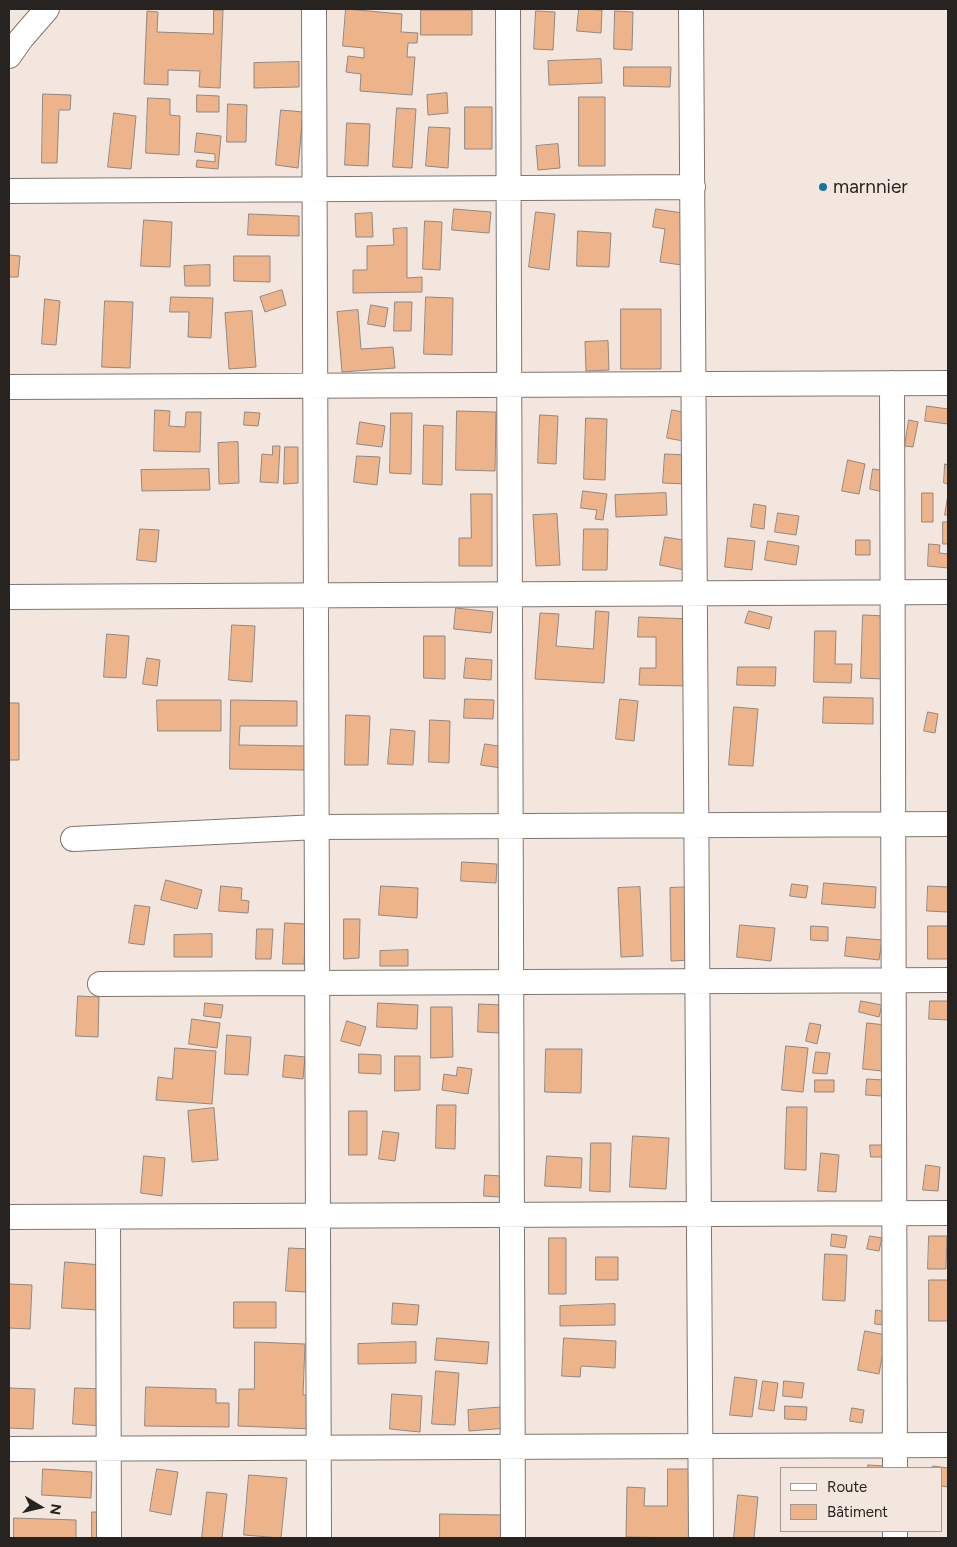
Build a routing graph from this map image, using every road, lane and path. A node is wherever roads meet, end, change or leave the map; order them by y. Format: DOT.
graph roads {
  1 [pos="47,9"];
  2 [pos="314,9"];
  3 [pos="508,9"];
  4 [pos="691,9"];
  5 [pos="9,56"];
  6 [pos="693,187"];
  7 [pos="509,188"];
  8 [pos="315,189"];
  9 [pos="9,190"];
  10 [pos="892,383"];
  11 [pos="948,383"];
  12 [pos="694,384"];
  13 [pos="510,385"];
  14 [pos="316,386"];
  15 [pos="9,387"];
  16 [pos="892,592"];
  17 [pos="948,592"];
  18 [pos="695,593"];
  19 [pos="510,594"];
  20 [pos="316,595"];
  21 [pos="9,597"];
  22 [pos="893,824"];
  23 [pos="948,824"];
  24 [pos="696,825"];
  25 [pos="511,826"];
  26 [pos="317,827"];
  27 [pos="73,839"];
  28 [pos="893,980"];
  29 [pos="948,980"];
  30 [pos="697,981"];
  31 [pos="511,982"];
  32 [pos="317,983"];
  33 [pos="100,984"];
  34 [pos="894,1213"];
  35 [pos="948,1213"];
  36 [pos="698,1214"];
  37 [pos="512,1215"];
  38 [pos="318,1216"];
  39 [pos="9,1217"];
  40 [pos="108,1217"];
  41 [pos="894,1445"];
  42 [pos="948,1445"];
  43 [pos="700,1446"];
  44 [pos="512,1447"];
  45 [pos="318,1448"];
  46 [pos="9,1449"];
  47 [pos="109,1449"];
  48 [pos="894,1467"];
  49 [pos="109,1538"];
  50 [pos="319,1538"];
  51 [pos="513,1538"];
  52 [pos="700,1538"];
  1 -- 5 [label="street"];
  2 -- 8 [label="street"];
  3 -- 7 [label="street"];
  4 -- 6 [label="street"];
  6 -- 7 [label="street"];
  6 -- 12 [label="street"];
  7 -- 8 [label="street"];
  7 -- 13 [label="street"];
  8 -- 9 [label="street"];
  8 -- 14 [label="street"];
  10 -- 11 [label="street"];
  10 -- 12 [label="street"];
  10 -- 16 [label="street"];
  12 -- 13 [label="street"];
  12 -- 18 [label="street"];
  13 -- 14 [label="street"];
  13 -- 19 [label="street"];
  14 -- 15 [label="street"];
  14 -- 20 [label="street"];
  16 -- 17 [label="street"];
  16 -- 18 [label="street"];
  16 -- 22 [label="street"];
  18 -- 19 [label="street"];
  18 -- 24 [label="street"];
  19 -- 20 [label="street"];
  19 -- 25 [label="street"];
  20 -- 21 [label="street"];
  20 -- 26 [label="street"];
  22 -- 23 [label="street"];
  22 -- 24 [label="street"];
  22 -- 28 [label="street"];
  24 -- 25 [label="street"];
  24 -- 30 [label="street"];
  25 -- 26 [label="street"];
  25 -- 31 [label="street"];
  26 -- 27 [label="street"];
  26 -- 32 [label="street"];
  28 -- 29 [label="street"];
  28 -- 30 [label="street"];
  28 -- 34 [label="street"];
  30 -- 31 [label="street"];
  30 -- 36 [label="street"];
  31 -- 32 [label="street"];
  31 -- 37 [label="street"];
  32 -- 33 [label="street"];
  32 -- 38 [label="street"];
  34 -- 35 [label="street"];
  34 -- 36 [label="street"];
  34 -- 41 [label="street"];
  36 -- 37 [label="street"];
  36 -- 43 [label="street"];
  37 -- 38 [label="street"];
  37 -- 44 [label="street"];
  38 -- 40 [label="street"];
  38 -- 45 [label="street"];
  39 -- 40 [label="street"];
  40 -- 47 [label="street"];
  41 -- 42 [label="street"];
  41 -- 43 [label="street"];
  41 -- 48 [label="street"];
  43 -- 44 [label="street"];
  43 -- 52 [label="street"];
  44 -- 45 [label="street"];
  44 -- 51 [label="street"];
  45 -- 47 [label="street"];
  45 -- 50 [label="street"];
  46 -- 47 [label="street"];
  47 -- 49 [label="street"];
}
